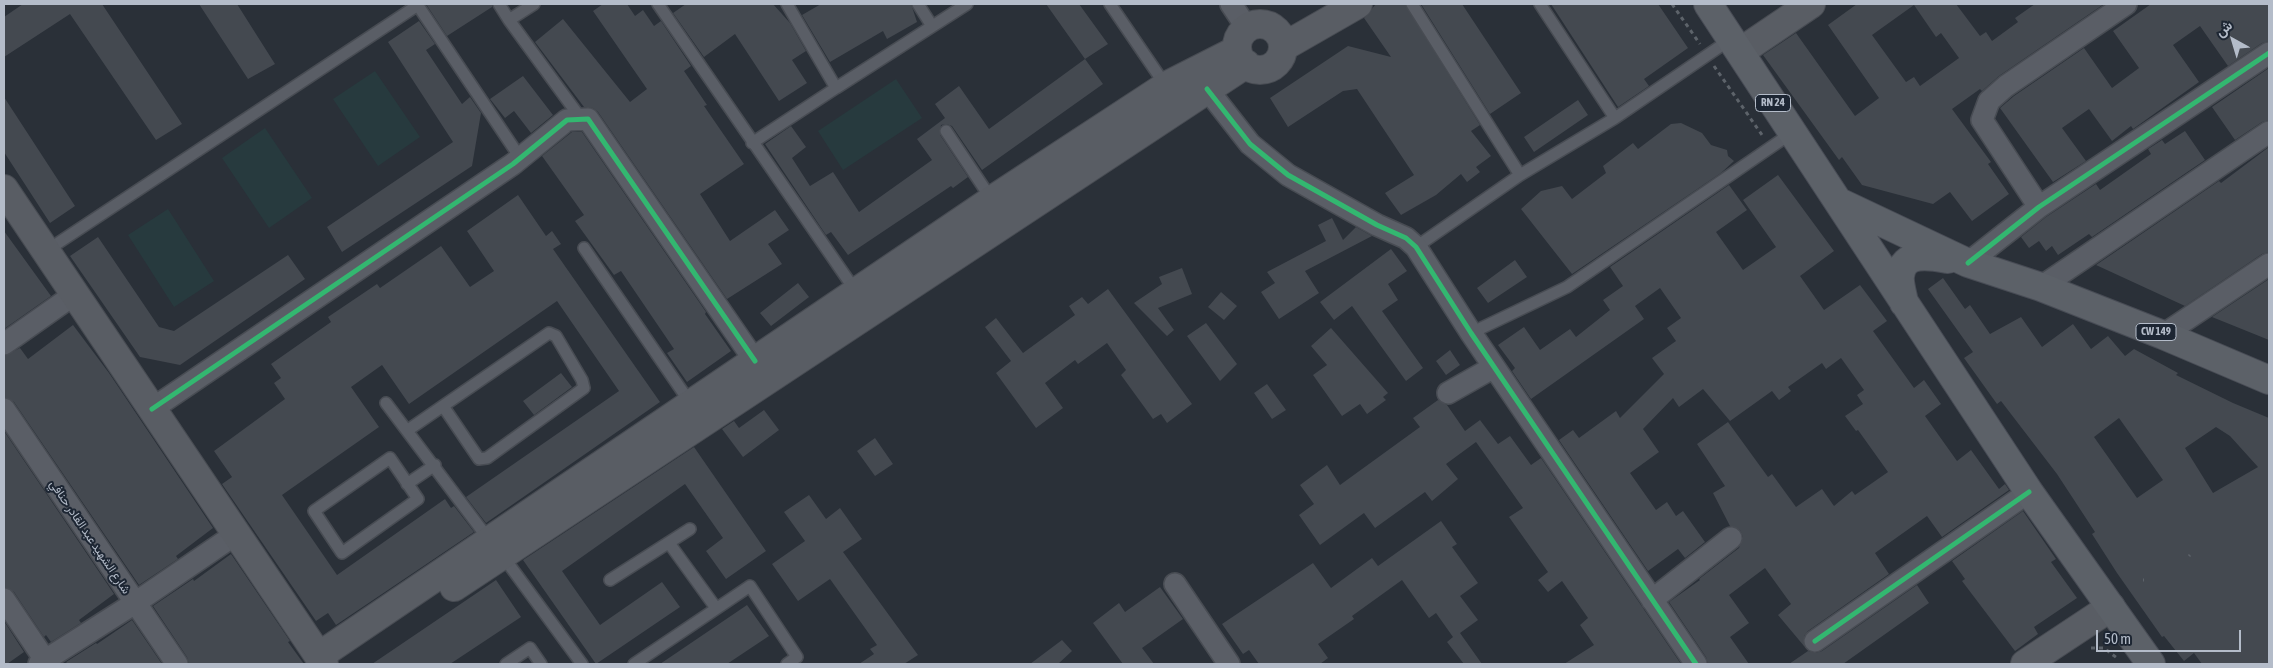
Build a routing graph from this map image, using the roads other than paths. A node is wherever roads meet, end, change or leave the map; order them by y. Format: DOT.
graph roads {
  1 [pos="499,4"];
  2 [pos="534,4"];
  3 [pos="658,4"];
  4 [pos="787,4"];
  5 [pos="918,4"];
  6 [pos="967,4"];
  7 [pos="1110,4"];
  8 [pos="1232,4"];
  9 [pos="1331,4"];
  10 [pos="1358,4"];
  11 [pos="1412,4"];
  12 [pos="1540,4"];
  13 [pos="1708,4"];
  14 [pos="1811,4"];
  15 [pos="2126,4"];
  16 [pos="417,5"];
  17 [pos="509,20"];
  18 [pos="932,26"];
  19 [pos="1280,39"];
  20 [pos="1735,45"];
  21 [pos="1243,47"];
  22 [pos="2269,53"];
  23 [pos="1166,86"];
  24 [pos="836,88"];
  25 [pos="1207,89"];
  26 [pos="1615,118"];
  27 [pos="582,120"];
  28 [pos="946,131"];
  29 [pos="1793,132"];
  30 [pos="2269,132"];
  31 [pos="752,143"];
  32 [pos="521,158"];
  33 [pos="1520,175"];
  34 [pos="4,189"];
  35 [pos="992,200"];
  36 [pos="1839,202"];
  37 [pos="2039,207"];
  38 [pos="1864,239"];
  39 [pos="1416,247"];
  40 [pos="584,248"];
  41 [pos="46,251"];
  42 [pos="1923,254"];
  43 [pos="1968,262"];
  44 [pos="2269,264"];
  45 [pos="2041,287"];
  46 [pos="857,293"];
  47 [pos="75,294"];
  48 [pos="1904,305"];
  49 [pos="1471,332"];
  50 [pos="2163,335"];
  51 [pos="4,344"];
  52 [pos="755,361"];
  53 [pos="1494,367"];
  54 [pos="2269,380"];
  55 [pos="1448,394"];
  56 [pos="386,402"];
  57 [pos="692,404"];
  58 [pos="443,406"];
  59 [pos="4,409"];
  60 [pos="152,409"];
  61 [pos="408,430"];
  62 [pos="435,465"];
  63 [pos="407,484"];
  64 [pos="2029,492"];
  65 [pos="690,529"];
  66 [pos="236,534"];
  67 [pos="1731,538"];
  68 [pos="669,543"];
  69 [pos="496,548"];
  70 [pos="610,580"];
  71 [pos="1175,584"];
  72 [pos="4,599"];
  73 [pos="1652,600"];
  74 [pos="136,603"];
  75 [pos="2112,607"];
  76 [pos="716,608"];
  77 [pos="1815,641"];
  78 [pos="49,661"];
  79 [pos="326,662"];
  80 [pos="177,664"];
  81 [pos="506,664"];
  82 [pos="541,664"];
  83 [pos="582,664"];
  84 [pos="634,664"];
  85 [pos="787,664"];
  86 [pos="1229,664"];
  87 [pos="1696,664"];
  88 [pos="2026,664"];
  89 [pos="2151,664"];
  1 -- 17 [label="lane"];
  2 -- 17 [label="lane"];
  3 -- 31 [label="lane"];
  4 -- 24 [label="lane"];
  5 -- 18 [label="lane"];
  6 -- 18 [label="lane"];
  7 -- 23 [label="lane"];
  8 -- 21 [label="street"];
  9 -- 19 [label="main road"];
  10 -- 19 [label="main road"];
  11 -- 33 [label="lane"];
  12 -- 26 [label="lane"];
  13 -- 20 [label="main road, RN 24"];
  14 -- 20 [label="main road"];
  15 -- 37 [label="street"];
  16 -- 32 [label="lane"];
  16 -- 41 [label="lane"];
  17 -- 27 [label="lane"];
  18 -- 24 [label="lane"];
  19 -- 21 [label="main road"];
  19 -- 21 [label="main road"];
  20 -- 26 [label="lane"];
  20 -- 29 [label="main road, RN 24"];
  21 -- 23 [label="main road"];
  21 -- 25 [label="main road"];
  22 -- 37 [label="street"];
  23 -- 35 [label="main road"];
  24 -- 31 [label="lane"];
  25 -- 39 [label="street"];
  25 -- 69 [label="main road"];
  26 -- 33 [label="lane"];
  27 -- 32 [label="street"];
  27 -- 52 [label="street"];
  28 -- 35 [label="lane"];
  29 -- 36 [label="main road, RN 24"];
  29 -- 49 [label="lane"];
  30 -- 45 [label="street"];
  31 -- 46 [label="lane"];
  32 -- 60 [label="street"];
  33 -- 39 [label="lane"];
  34 -- 41 [label="main road"];
  35 -- 46 [label="main road"];
  36 -- 38 [label="main road, RN 24"];
  36 -- 43 [label="main road, CW 149"];
  37 -- 43 [label="street"];
  38 -- 42 [label="main road"];
  38 -- 48 [label="main road, RN 24"];
  39 -- 49 [label="street"];
  40 -- 57 [label="lane"];
  41 -- 47 [label="main road"];
  42 -- 43 [label="main road"];
  42 -- 48 [label="main road"];
  43 -- 45 [label="main road, CW 149"];
  44 -- 50 [label="street"];
  45 -- 50 [label="main road, CW 149"];
  46 -- 52 [label="main road"];
  47 -- 51 [label="street"];
  47 -- 60 [label="main road"];
  48 -- 64 [label="main road, RN 24"];
  49 -- 53 [label="street"];
  50 -- 54 [label="main road, CW 149"];
  52 -- 57 [label="main road"];
  53 -- 55 [label="street"];
  53 -- 73 [label="street"];
  56 -- 61 [label="lane"];
  57 -- 69 [label="main road"];
  58 -- 58 [label="lane"];
  58 -- 61 [label="lane"];
  59 -- 74 [label="street, شارع الشهيد عبد القادر حنافي"];
  60 -- 66 [label="main road"];
  61 -- 62 [label="lane"];
  62 -- 63 [label="lane"];
  62 -- 69 [label="lane"];
  63 -- 63 [label="lane"];
  64 -- 75 [label="main road, RN 24"];
  64 -- 77 [label="street"];
  65 -- 68 [label="lane"];
  66 -- 74 [label="street"];
  66 -- 79 [label="main road"];
  67 -- 73 [label="street"];
  68 -- 70 [label="lane"];
  68 -- 76 [label="lane"];
  69 -- 79 [label="main road"];
  69 -- 83 [label="lane"];
  71 -- 86 [label="street"];
  72 -- 78 [label="street"];
  73 -- 87 [label="street"];
  74 -- 78 [label="street"];
  74 -- 80 [label="street, شارع الشهيد عبد القادر حنافي"];
  75 -- 88 [label="main road"];
  75 -- 89 [label="main road, RN 24"];
  76 -- 84 [label="lane"];
  76 -- 85 [label="lane"];
  81 -- 82 [label="lane"];
}
